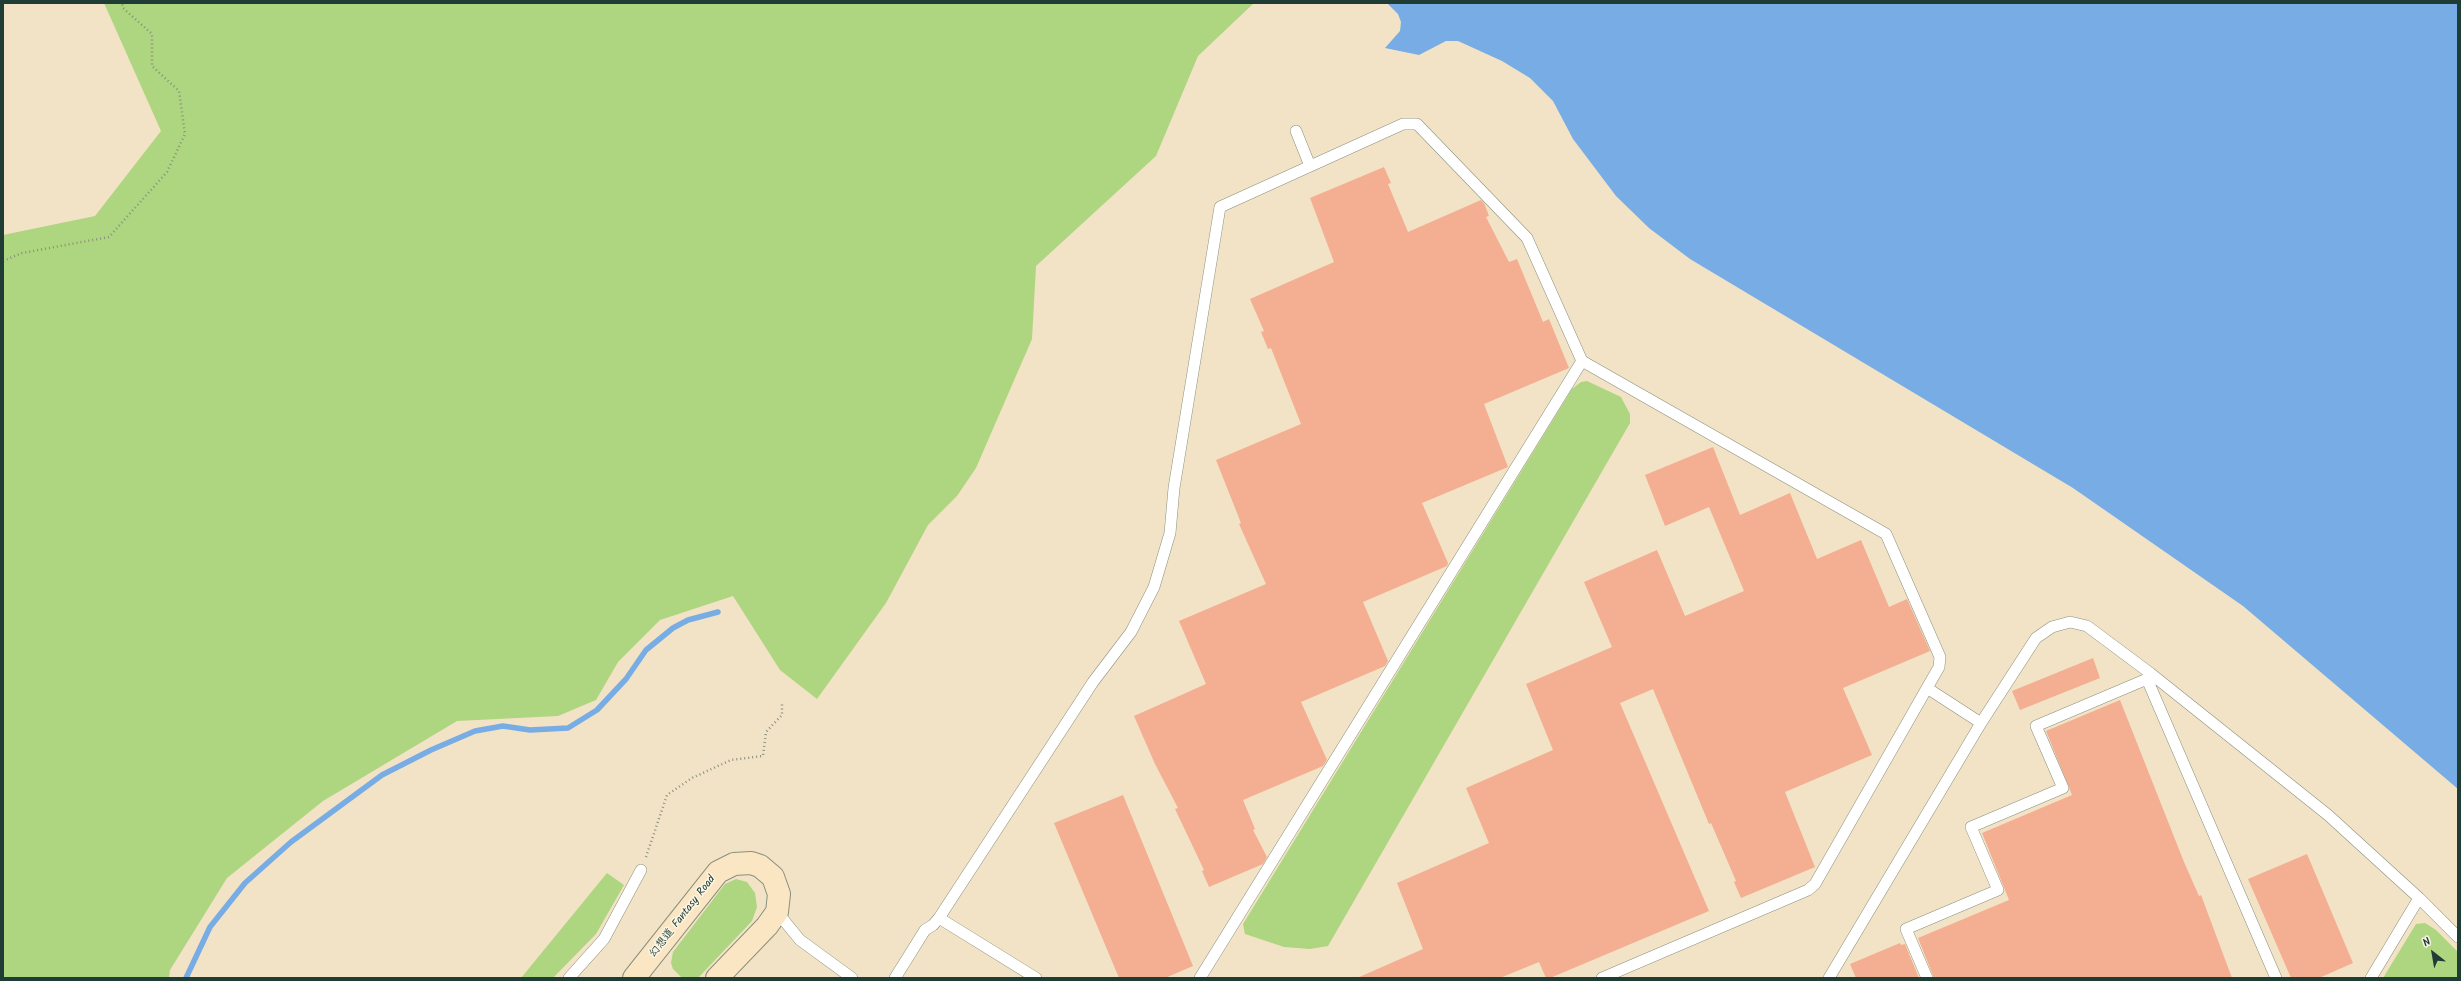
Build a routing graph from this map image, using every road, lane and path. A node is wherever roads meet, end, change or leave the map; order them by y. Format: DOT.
graph roads {
  1 [pos="122,3"];
  2 [pos="1296,131"];
  3 [pos="1310,166"];
  4 [pos="3,261"];
  5 [pos="1582,361"];
  6 [pos="2148,676"];
  7 [pos="1926,688"];
  8 [pos="782,704"];
  9 [pos="1981,722"];
  10 [pos="641,870"];
  11 [pos="2419,898"];
  12 [pos="777,912"];
  13 [pos="939,918"];
  14 [pos="2458,937"];
  15 [pos="569,978"];
  16 [pos="634,978"];
  17 [pos="717,978"];
  18 [pos="852,978"];
  19 [pos="895,978"];
  20 [pos="1036,978"];
  21 [pos="1200,978"];
  22 [pos="1602,978"];
  23 [pos="1829,978"];
  24 [pos="1927,978"];
  25 [pos="2276,978"];
  26 [pos="2371,978"];
  1 -- 4 [label="path"];
  2 -- 3 [label="lane"];
  3 -- 5 [label="lane"];
  3 -- 13 [label="lane"];
  5 -- 7 [label="lane"];
  5 -- 21 [label="lane"];
  6 -- 9 [label="lane"];
  6 -- 11 [label="lane"];
  6 -- 24 [label="lane"];
  6 -- 25 [label="lane"];
  7 -- 9 [label="lane"];
  7 -- 22 [label="lane"];
  8 -- 10 [label="path"];
  9 -- 23 [label="lane"];
  10 -- 15 [label="lane"];
  11 -- 14 [label="lane"];
  11 -- 26 [label="lane"];
  12 -- 16 [label="main road, 幻想道 Fantasy Road"];
  12 -- 17 [label="main road"];
  12 -- 18 [label="lane"];
  13 -- 19 [label="lane"];
  13 -- 20 [label="lane"];
}
